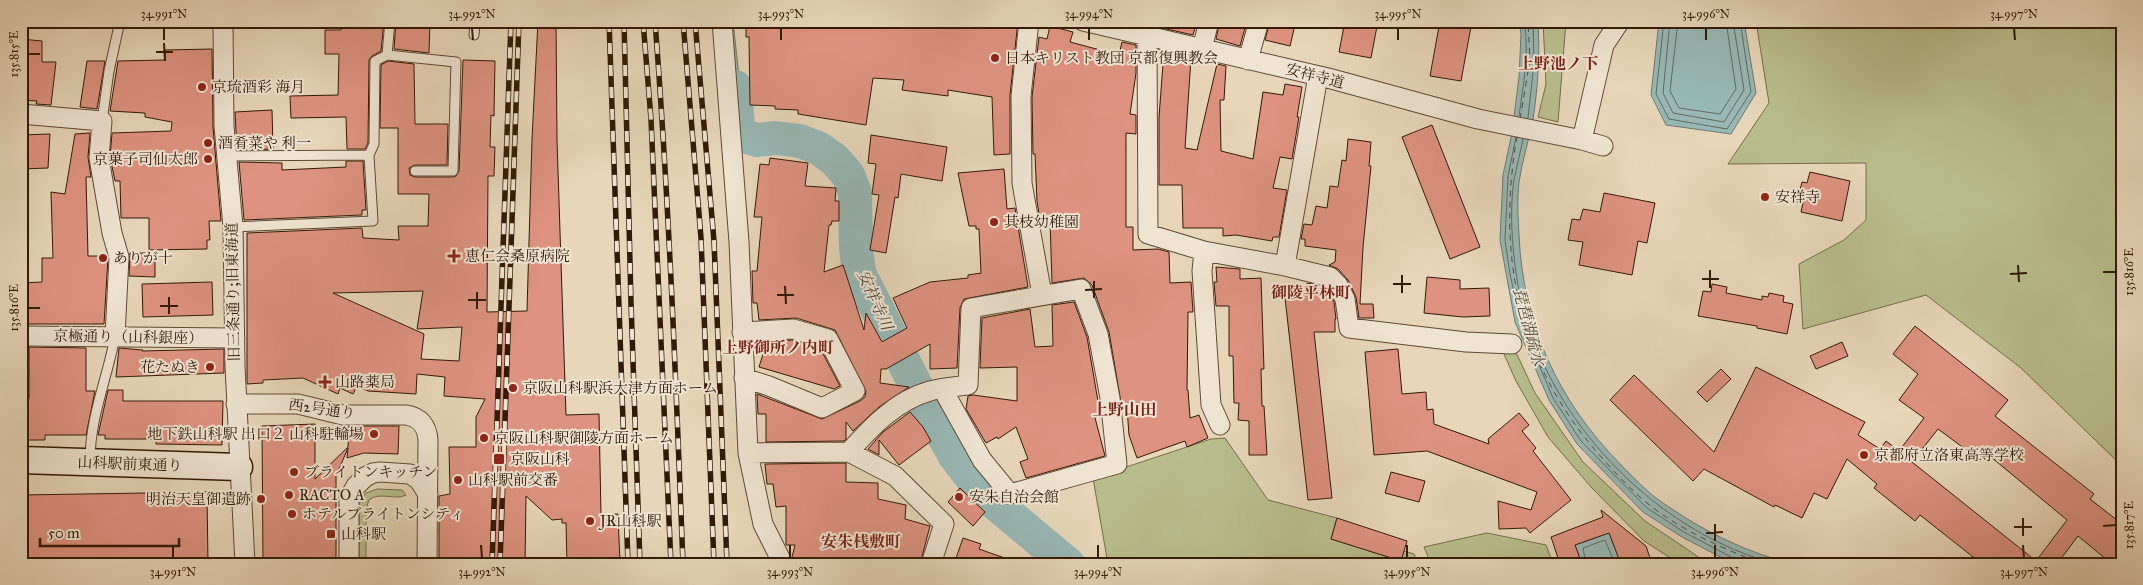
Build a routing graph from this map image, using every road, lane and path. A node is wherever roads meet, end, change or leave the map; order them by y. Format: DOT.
graph roads {
  1 [pos="120,21"];
  2 [pos="223,21"];
  3 [pos="390,21"];
  4 [pos="475,21"];
  5 [pos="722,21"];
  6 [pos="1029,21"];
  7 [pos="1084,21"];
  8 [pos="1209,21"];
  9 [pos="1259,21"];
  10 [pos="1620,21"];
  11 [pos="1106,24"];
  12 [pos="474,35"];
  13 [pos="1147,36"];
  14 [pos="1202,49"];
  15 [pos="388,55"];
  16 [pos="1248,60"];
  17 [pos="1318,76"];
  18 [pos="21,114"];
  19 [pos="102,121"];
  20 [pos="1582,140"];
  21 [pos="1603,146"];
  22 [pos="226,156"];
  23 [pos="370,156"];
  24 [pos="415,171"];
  25 [pos="233,227"];
  26 [pos="1204,251"];
  27 [pos="1285,266"];
  28 [pos="1042,295"];
  29 [pos="742,332"];
  30 [pos="21,336"];
  31 [pos="115,336"];
  32 [pos="235,338"];
  33 [pos="1512,344"];
  34 [pos="744,378"];
  35 [pos="938,390"];
  36 [pos="236,404"];
  37 [pos="1220,425"];
  38 [pos="849,452"];
  39 [pos="748,453"];
  40 [pos="21,460"];
  41 [pos="90,462"];
  42 [pos="239,467"];
  43 [pos="428,494"];
  44 [pos="245,564"];
  45 [pos="349,564"];
  46 [pos="427,564"];
  47 [pos="783,564"];
  48 [pos="931,564"];
  1 -- 19 [label="lane"];
  2 -- 22 [label="street, 旧三条通り;旧東海道"];
  3 -- 15 [label="lane"];
  4 -- 12 [label="lane"];
  5 -- 29 [label="street"];
  6 -- 28 [label="street"];
  7 -- 11 [label="street, 安祥寺道"];
  8 -- 14 [label="street"];
  9 -- 16 [label="street"];
  10 -- 20 [label="street"];
  11 -- 13 [label="street, 安祥寺道"];
  13 -- 14 [label="street, 安祥寺道"];
  13 -- 26 [label="street"];
  14 -- 16 [label="street, 安祥寺道"];
  15 -- 23 [label="lane"];
  15 -- 24 [label="lane"];
  16 -- 17 [label="street, 安祥寺道"];
  17 -- 20 [label="street, 安祥寺道"];
  17 -- 27 [label="street"];
  18 -- 19 [label="street"];
  19 -- 31 [label="street"];
  20 -- 21 [label="street, 安祥寺道"];
  22 -- 23 [label="lane"];
  22 -- 25 [label="street, 旧三条通り;旧東海道"];
  23 -- 25 [label="lane"];
  25 -- 32 [label="street, 旧三条通り;旧東海道"];
  26 -- 27 [label="street"];
  26 -- 37 [label="street"];
  27 -- 33 [label="street"];
  28 -- 35 [label="street"];
  28 -- 35 [label="street"];
  29 -- 34 [label="street"];
  29 -- 34 [label="street"];
  30 -- 31 [label="street, 京極通り（山科銀座）"];
  31 -- 32 [label="street, 京極通り（山科銀座）"];
  31 -- 41 [label="lane"];
  32 -- 36 [label="street, 旧三条通り;旧東海道"];
  34 -- 39 [label="street"];
  35 -- 38 [label="street"];
  36 -- 42 [label="street, 旧三条通り;旧東海道"];
  36 -- 43 [label="street, 西2号通り"];
  38 -- 39 [label="street"];
  38 -- 48 [label="street"];
  39 -- 47 [label="street"];
  40 -- 41 [label="street, 山科駅前東通り"];
  41 -- 42 [label="street, 山科駅前東通り"];
  42 -- 44 [label="street, 旧三条通り;旧東海道"];
  43 -- 45 [label="street"];
  43 -- 46 [label="street, 西2号通り"];
}
